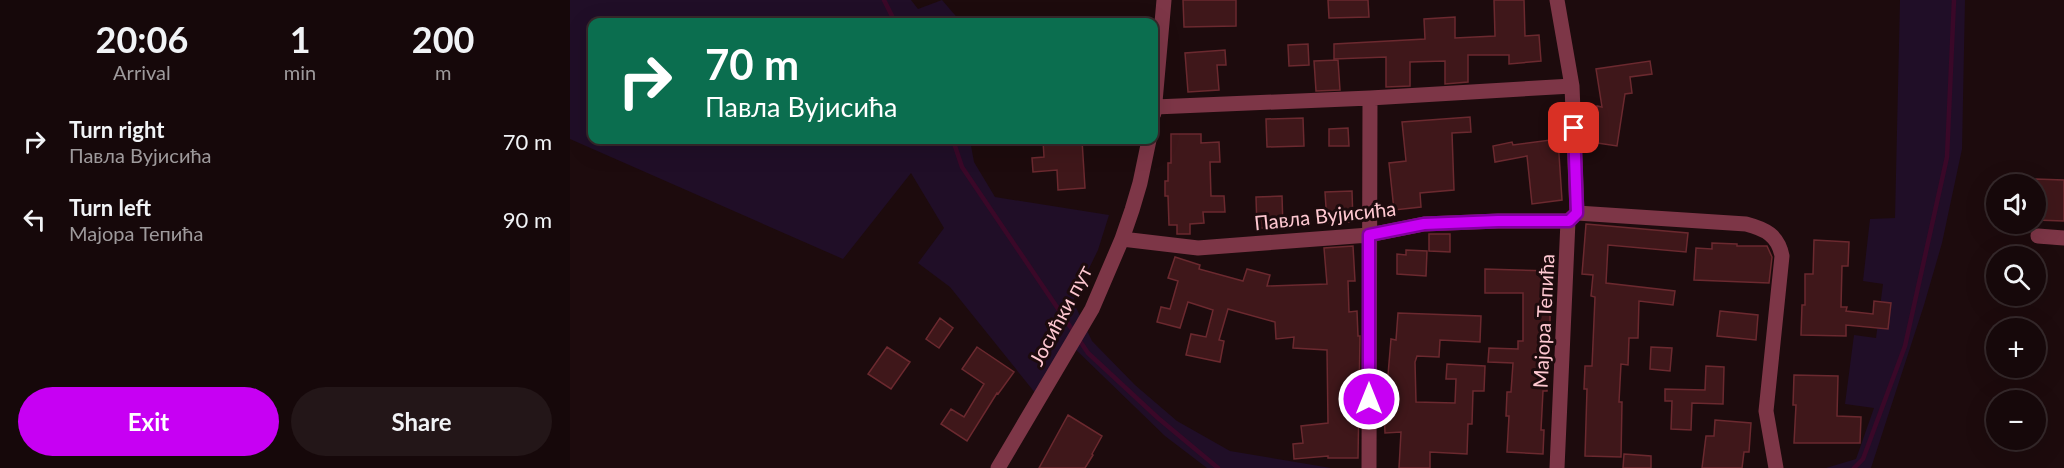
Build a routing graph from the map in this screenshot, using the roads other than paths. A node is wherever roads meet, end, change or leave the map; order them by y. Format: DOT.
graph roads {
  1 [pos="1164,0"];
  2 [pos="1557,0"];
  3 [pos="1158,66"];
  4 [pos="1572,86"];
  5 [pos="1370,98"];
  6 [pos="1158,110"];
  7 [pos="1148,144"];
  8 [pos="1573,217"];
  9 [pos="1369,235"];
  10 [pos="2038,236"];
  11 [pos="2064,238"];
  12 [pos="1122,239"];
  13 [pos="998,468"];
  14 [pos="1369,468"];
  15 [pos="1557,468"];
  16 [pos="1776,468"];
  1 -- 3 [label="street"];
  2 -- 4 [label="street, Мајора Тепића"];
  4 -- 5 [label="street"];
  4 -- 8 [label="street, Мајора Тепића"];
  5 -- 6 [label="street"];
  5 -- 9 [label="street"];
  7 -- 12 [label="street, Јосићки пут"];
  8 -- 9 [label="street, Павла Вујисића"];
  8 -- 15 [label="street, Мајора Тепића"];
  8 -- 16 [label="street, Павла Вујисића"];
  9 -- 12 [label="street, Павла Вујисића"];
  9 -- 14 [label="street"];
  10 -- 11 [label="street"];
  12 -- 13 [label="street, Јосићки пут"];
}
